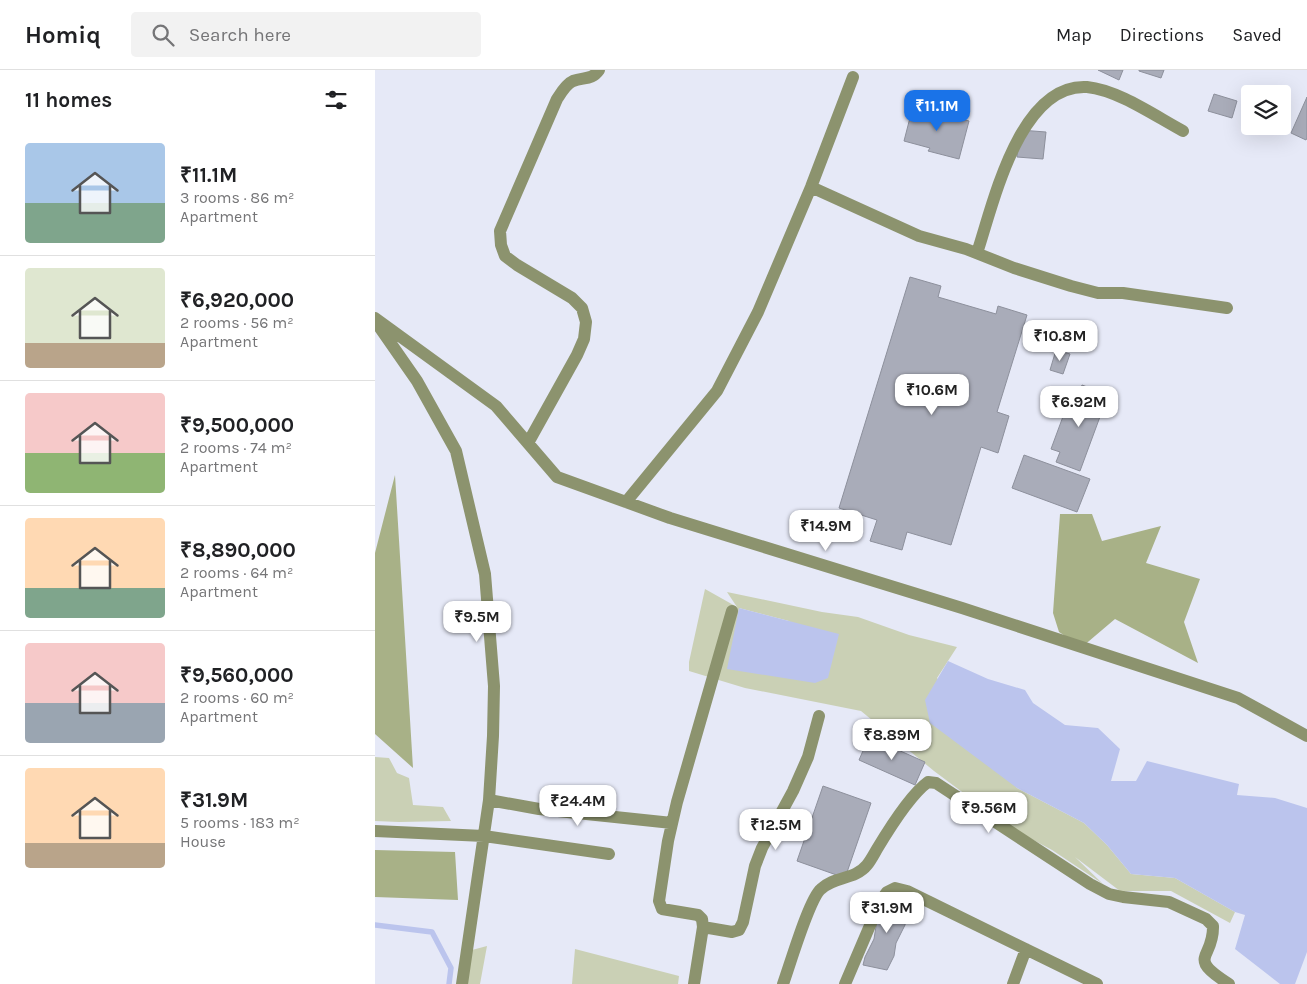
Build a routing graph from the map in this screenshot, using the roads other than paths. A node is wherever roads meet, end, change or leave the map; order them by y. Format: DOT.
graph roads {
  1 [pos="599,70"];
  2 [pos="853,78"];
  3 [pos="1183,131"];
  4 [pos="811,187"];
  5 [pos="977,254"];
  6 [pos="1227,308"];
  7 [pos="375,319"];
  8 [pos="528,443"];
  9 [pos="627,502"];
  10 [pos="732,611"];
  11 [pos="819,716"];
  12 [pos="1307,736"];
  13 [pos="489,800"];
  14 [pos="672,823"];
  15 [pos="375,831"];
  16 [pos="484,836"];
  17 [pos="609,854"];
  18 [pos="703,927"];
  19 [pos="1026,949"];
  20 [pos="462,984"];
  21 [pos="694,984"];
  22 [pos="783,984"];
  23 [pos="845,984"];
  24 [pos="1013,984"];
  25 [pos="1097,984"];
  26 [pos="1229,984"];
  1 -- 8 [label="street"];
  2 -- 4 [label="street"];
  3 -- 5 [label="street"];
  4 -- 5 [label="street"];
  4 -- 9 [label="street"];
  5 -- 6 [label="street"];
  7 -- 8 [label="street"];
  7 -- 13 [label="street"];
  8 -- 9 [label="street"];
  9 -- 12 [label="street"];
  10 -- 14 [label="street"];
  11 -- 18 [label="street"];
  13 -- 14 [label="street"];
  13 -- 16 [label="street"];
  14 -- 18 [label="street"];
  15 -- 16 [label="street"];
  16 -- 17 [label="street"];
  16 -- 20 [label="street"];
  18 -- 21 [label="street"];
  19 -- 23 [label="street"];
  19 -- 24 [label="street"];
  19 -- 25 [label="street"];
  22 -- 26 [label="street"];
}
